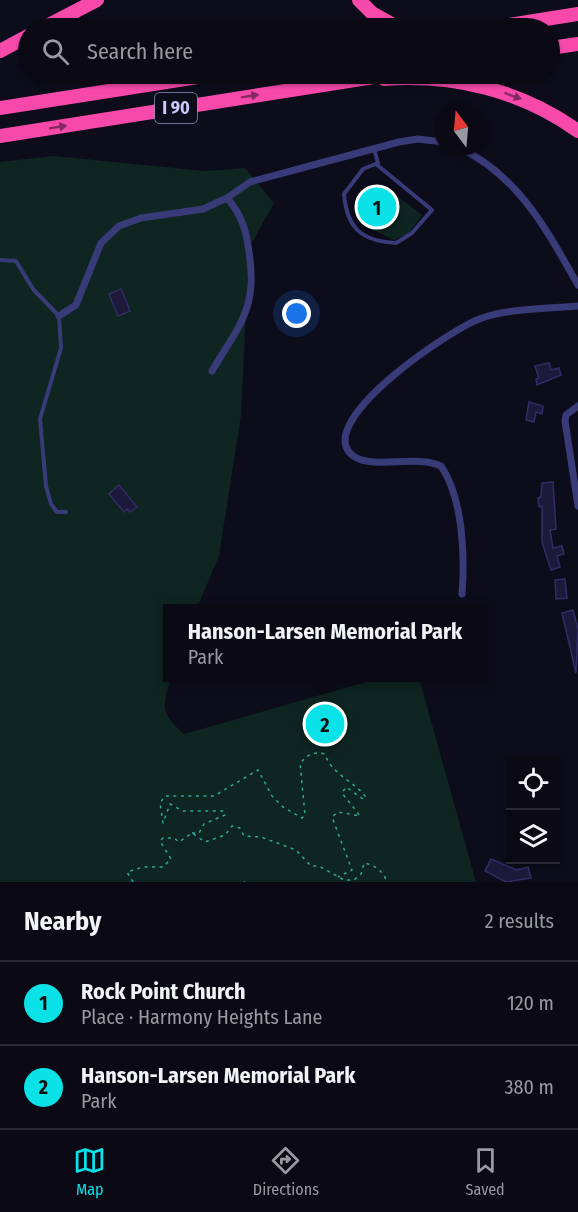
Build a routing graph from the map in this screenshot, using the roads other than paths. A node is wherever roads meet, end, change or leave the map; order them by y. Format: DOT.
graph roads {
  1 [pos="97,0"];
  2 [pos="359,0"];
  3 [pos="578,14"];
  4 [pos="62,18"];
  5 [pos="381,18"];
  6 [pos="553,18"];
  7 [pos="18,41"];
  8 [pos="578,44"];
  9 [pos="560,46"];
  10 [pos="0,51"];
  11 [pos="152,84"];
  12 [pos="327,84"];
  13 [pos="470,84"];
  14 [pos="0,108"];
  15 [pos="578,131"];
  16 [pos="0,136"];
  17 [pos="434,141"];
  18 [pos="374,149"];
  19 [pos="475,156"];
  20 [pos="376,164"];
  21 [pos="227,198"];
  22 [pos="0,260"];
  23 [pos="578,285"];
  24 [pos="578,306"];
  25 [pos="59,316"];
  26 [pos="212,371"];
  27 [pos="578,406"];
  28 [pos="578,506"];
  29 [pos="66,512"];
  30 [pos="462,594"];
  1 -- 4 [label="highway"];
  2 -- 5 [label="highway"];
  3 -- 6 [label="highway"];
  7 -- 10 [label="highway"];
  8 -- 9 [label="highway"];
  11 -- 14 [label="highway, I 90"];
  16 -- 12 [label="highway, I 90, one-way"];
  13 -- 15 [label="highway, one-way"];
  17 -- 18 [label="street"];
  18 -- 20 [label="lane"];
  18 -- 21 [label="street"];
  19 -- 23 [label="street"];
  20 -- 20 [label="lane"];
  21 -- 25 [label="street"];
  21 -- 26 [label="street"];
  22 -- 25 [label="lane"];
  24 -- 30 [label="street"];
  25 -- 29 [label="lane"];
  27 -- 28 [label="street"];
}
